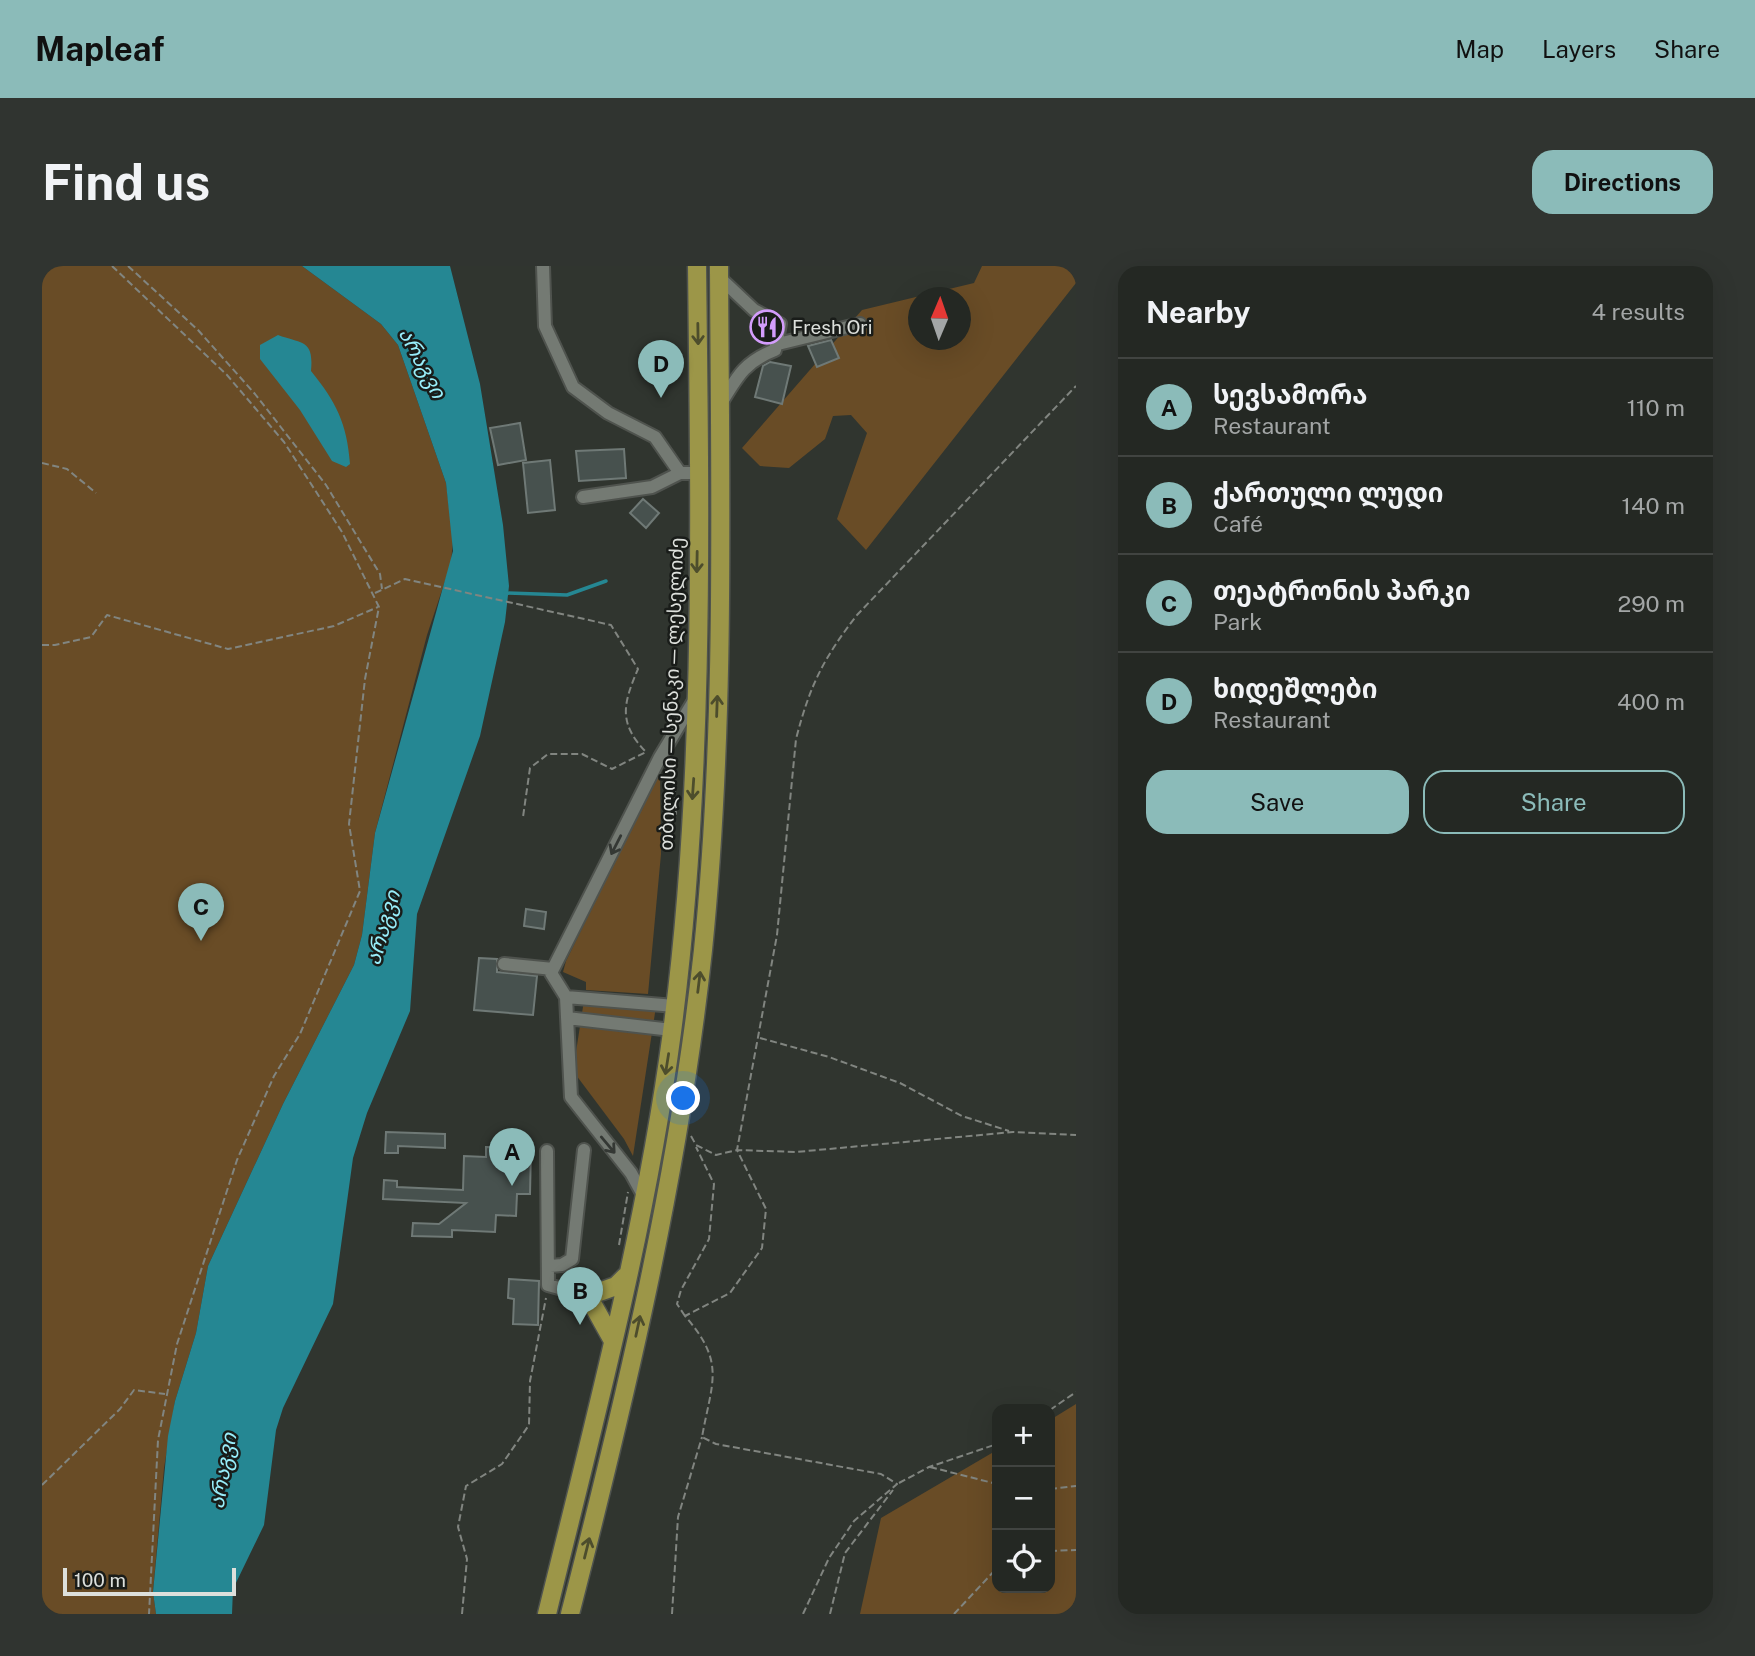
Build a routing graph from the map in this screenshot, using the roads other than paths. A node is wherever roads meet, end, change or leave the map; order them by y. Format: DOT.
graph roads {
  1 [pos="543,266"];
  2 [pos="697,266"];
  3 [pos="719,272"];
  4 [pos="860,324"];
  5 [pos="778,344"];
  6 [pos="719,406"];
  7 [pos="680,473"];
  8 [pos="699,473"];
  9 [pos="583,497"];
  10 [pos="695,699"];
  11 [pos="504,964"];
  12 [pos="552,971"];
  13 [pos="566,997"];
  14 [pos="675,1006"];
  15 [pos="567,1018"];
  16 [pos="672,1030"];
  17 [pos="584,1150"];
  18 [pos="547,1151"];
  19 [pos="643,1195"];
  20 [pos="550,1266"];
  21 [pos="626,1276"];
  22 [pos="587,1296"];
  23 [pos="612,1339"];
  24 [pos="547,1614"];
  25 [pos="570,1614"];
  1 -- 7 [label="lane"];
  2 -- 8 [label="highway, თბილისი — სენაკი — ლესელიძე, one-way"];
  3 -- 5 [label="lane"];
  3 -- 6 [label="highway"];
  4 -- 5 [label="lane"];
  5 -- 6 [label="lane"];
  25 -- 6 [label="highway, one-way"];
  7 -- 8 [label="lane"];
  7 -- 9 [label="lane"];
  8 -- 10 [label="highway, თბილისი — სენაკი — ლესელიძე, one-way"];
  10 -- 12 [label="lane, one-way"];
  10 -- 14 [label="highway, თბილისი — სენაკი — ლესელიძე, one-way"];
  11 -- 12 [label="lane"];
  12 -- 13 [label="lane"];
  13 -- 14 [label="lane"];
  13 -- 15 [label="lane"];
  14 -- 16 [label="highway, თბილისი — სენაკი — ლესელიძე"];
  15 -- 16 [label="lane"];
  15 -- 19 [label="lane, one-way"];
  16 -- 19 [label="highway, თბილისი — სენაკი — ლესელიძე, one-way"];
  17 -- 20 [label="lane"];
  18 -- 20 [label="lane"];
  19 -- 21 [label="highway, თბილისი — სენაკი — ლესელიძე"];
  20 -- 22 [label="lane"];
  21 -- 22 [label="highway"];
  21 -- 23 [label="highway, თბილისი — სენაკი — ლესელიძე"];
  22 -- 23 [label="highway"];
  23 -- 24 [label="highway, თბილისი — სენაკი — ლესელიძე"];
}
